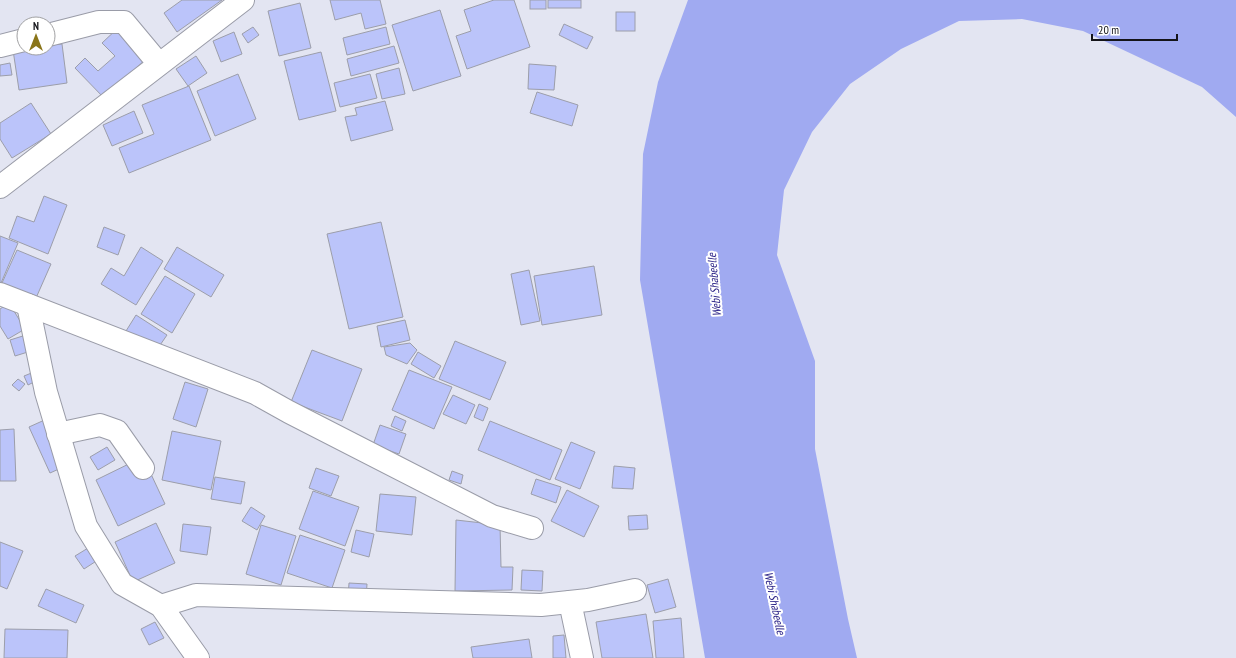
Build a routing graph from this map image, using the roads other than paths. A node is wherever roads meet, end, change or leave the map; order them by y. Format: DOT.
graph roads {
  1 [pos="243,0"];
  2 [pos="56,33"];
  3 [pos="16,42"];
  4 [pos="0,46"];
  5 [pos="159,64"];
  6 [pos="0,187"];
  7 [pos="0,294"];
  8 [pos="28,305"];
  9 [pos="58,434"];
  10 [pos="143,468"];
  11 [pos="532,528"];
  12 [pos="634,590"];
  13 [pos="570,602"];
  14 [pos="161,606"];
  15 [pos="198,658"];
  16 [pos="582,658"];
  1 -- 5 [label="street"];
  2 -- 5 [label="street"];
  3 -- 4 [label="street"];
  5 -- 6 [label="street"];
  7 -- 8 [label="street"];
  8 -- 9 [label="street"];
  8 -- 11 [label="street"];
  9 -- 10 [label="street"];
  9 -- 14 [label="street"];
  12 -- 13 [label="street"];
  13 -- 14 [label="street"];
  13 -- 16 [label="street"];
  14 -- 15 [label="street"];
}
